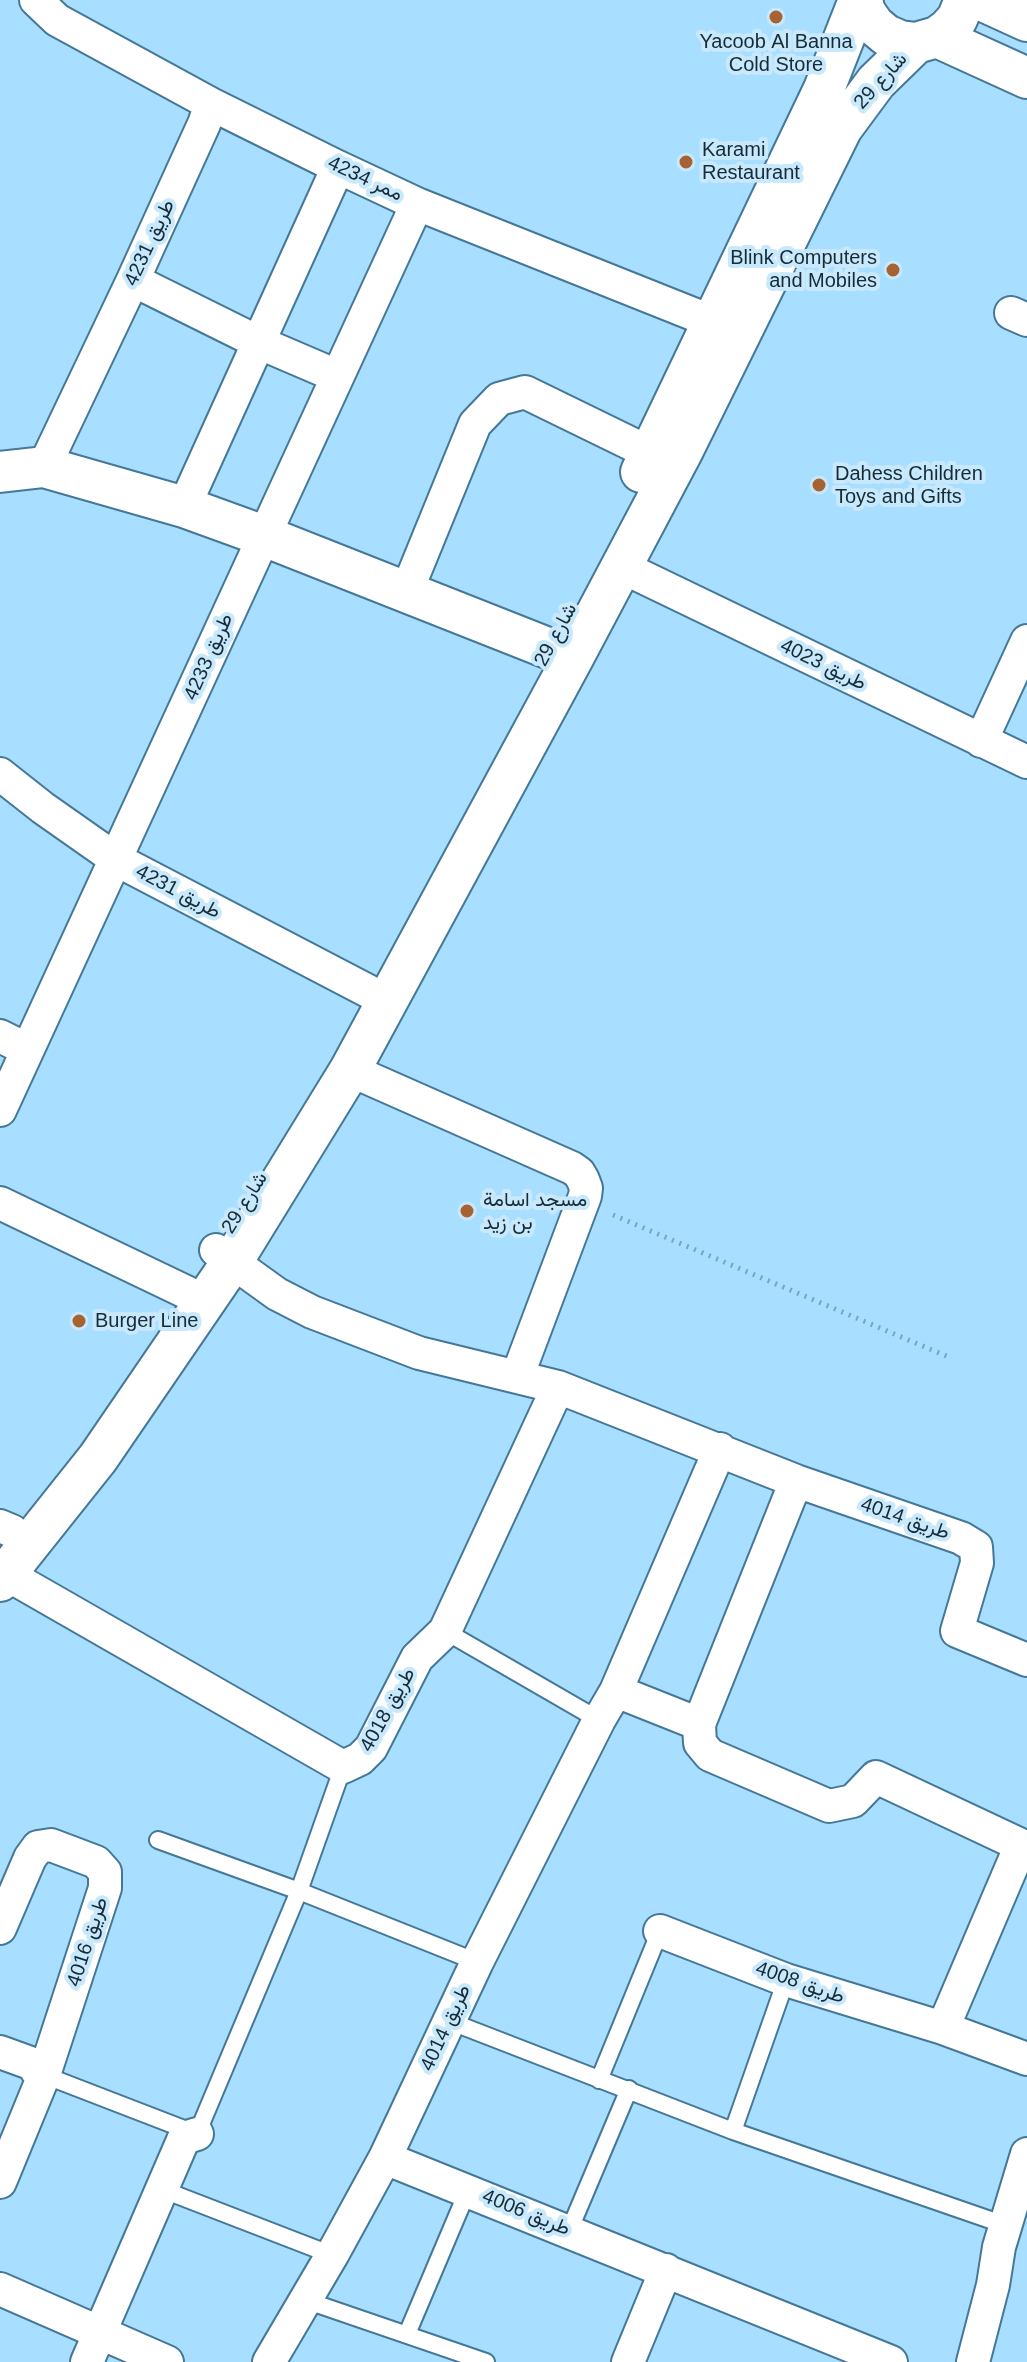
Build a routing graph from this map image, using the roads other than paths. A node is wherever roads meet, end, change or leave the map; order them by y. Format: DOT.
graph roads {
  1 [pos="36,0"];
  2 [pos="860,0"];
  3 [pos="965,0"];
  4 [pos="981,0"];
  5 [pos="1027,21"];
  6 [pos="926,40"];
  7 [pos="1027,78"];
  8 [pos="211,104"];
  9 [pos="338,167"];
  10 [pos="417,204"];
  11 [pos="133,280"];
  12 [pos="713,322"];
  13 [pos="260,343"];
  14 [pos="337,376"];
  15 [pos="650,453"];
  16 [pos="44,467"];
  17 [pos="0,472"];
  18 [pos="184,507"];
  19 [pos="264,536"];
  20 [pos="620,566"];
  21 [pos="406,593"];
  22 [pos="1027,641"];
  23 [pos="561,653"];
  24 [pos="981,741"];
  25 [pos="1027,762"];
  26 [pos="0,774"];
  27 [pos="117,860"];
  28 [pos="368,991"];
  29 [pos="13,1043"];
  30 [pos="340,1066"];
  31 [pos="0,1110"];
  32 [pos="0,1203"];
  33 [pos="224,1256"];
  34 [pos="188,1293"];
  35 [pos="517,1377"];
  36 [pos="558,1387"];
  37 [pos="720,1449"];
  38 [pos="796,1481"];
  39 [pos="4,1551"];
  40 [pos="445,1631"];
  41 [pos="1027,1660"];
  42 [pos="616,1691"];
  43 [pos="599,1720"];
  44 [pos="699,1724"];
  45 [pos="343,1767"];
  46 [pos="158,1840"];
  47 [pos="1024,1846"];
  48 [pos="299,1891"];
  49 [pos="0,1928"];
  50 [pos="660,1931"];
  51 [pos="477,1962"];
  52 [pos="786,1980"];
  53 [pos="449,2021"];
  54 [pos="943,2028"];
  55 [pos="0,2052"];
  56 [pos="1027,2059"];
  57 [pos="44,2075"];
  58 [pos="599,2080"];
  59 [pos="629,2089"];
  60 [pos="733,2131"];
  61 [pos="197,2134"];
  62 [pos="1027,2154"];
  63 [pos="385,2158"];
  64 [pos="0,2182"];
  65 [pos="161,2189"];
  66 [pos="468,2190"];
  67 [pos="1005,2225"];
  68 [pos="569,2231"];
  69 [pos="332,2255"];
  70 [pos="666,2270"];
  71 [pos="0,2289"];
  72 [pos="305,2300"];
  73 [pos="100,2333"];
  74 [pos="407,2334"];
  75 [pos="446,2356"];
  76 [pos="881,2360"];
  77 [pos="87,2362"];
  78 [pos="167,2362"];
  79 [pos="269,2362"];
  80 [pos="486,2362"];
  81 [pos="628,2362"];
  82 [pos="973,2362"];
  1 -- 8 [label="street, ممر 4234"];
  2 -- 6 [label="street"];
  2 -- 12 [label="street, شارع 29"];
  3 -- 6 [label="street, شارع 29"];
  4 -- 5 [label="street"];
  6 -- 7 [label="street"];
  6 -- 20 [label="street, شارع 29"];
  8 -- 9 [label="street, ممر 4234"];
  8 -- 11 [label="street, طريق 4231"];
  9 -- 10 [label="street, ممر 4234"];
  9 -- 13 [label="street"];
  10 -- 12 [label="street, ممر 4234"];
  10 -- 14 [label="street, طريق 4233"];
  11 -- 13 [label="street"];
  11 -- 16 [label="street, طريق 4231"];
  12 -- 15 [label="street, شارع 29"];
  13 -- 14 [label="street"];
  13 -- 18 [label="street"];
  14 -- 19 [label="street, طريق 4233"];
  15 -- 21 [label="street"];
  15 -- 23 [label="street, شارع 29"];
  16 -- 17 [label="street"];
  16 -- 18 [label="street"];
  18 -- 19 [label="street"];
  19 -- 21 [label="street"];
  19 -- 27 [label="street, طريق 4233"];
  20 -- 23 [label="street, شارع 29"];
  20 -- 24 [label="street, طريق 4023"];
  21 -- 23 [label="street"];
  22 -- 24 [label="street"];
  23 -- 28 [label="street, شارع 29"];
  23 -- 30 [label="street, شارع 29"];
  24 -- 25 [label="street, طريق 4023"];
  26 -- 27 [label="street, طريق 4231"];
  27 -- 28 [label="street, طريق 4231"];
  27 -- 29 [label="street, طريق 4233"];
  28 -- 30 [label="street, شارع 29"];
  29 -- 31 [label="street, طريق 4233"];
  30 -- 33 [label="street, شارع 29"];
  30 -- 35 [label="street"];
  32 -- 34 [label="street"];
  33 -- 34 [label="street, شارع 29"];
  33 -- 35 [label="street, شارع 29"];
  33 -- 39 [label="street, شارع 29"];
  34 -- 39 [label="street, شارع 29"];
  35 -- 36 [label="street, شارع 29"];
  36 -- 37 [label="street, شارع 29"];
  36 -- 40 [label="street, طريق 4018"];
  37 -- 38 [label="street, طريق 4014"];
  37 -- 42 [label="street, طريق 4014"];
  38 -- 41 [label="street, طريق 4014"];
  38 -- 44 [label="street"];
  39 -- 45 [label="street, طريق 4018"];
  40 -- 43 [label="lane"];
  40 -- 45 [label="street, طريق 4018"];
  42 -- 43 [label="street, طريق 4014"];
  42 -- 44 [label="street"];
  43 -- 51 [label="street, طريق 4014"];
  44 -- 47 [label="street"];
  45 -- 48 [label="lane"];
  46 -- 48 [label="lane"];
  47 -- 54 [label="street"];
  48 -- 51 [label="lane"];
  48 -- 61 [label="lane"];
  49 -- 57 [label="street, طريق 4016"];
  50 -- 52 [label="street, طريق 4008"];
  50 -- 58 [label="lane"];
  51 -- 53 [label="street, طريق 4014"];
  52 -- 54 [label="street, طريق 4008"];
  52 -- 60 [label="lane"];
  53 -- 58 [label="lane"];
  53 -- 63 [label="street, طريق 4014"];
  54 -- 56 [label="street, طريق 4008"];
  55 -- 57 [label="street"];
  57 -- 61 [label="lane"];
  57 -- 64 [label="street, طريق 4016"];
  58 -- 59 [label="lane"];
  59 -- 60 [label="lane"];
  59 -- 68 [label="lane"];
  60 -- 67 [label="lane"];
  61 -- 65 [label="street"];
  62 -- 67 [label="street"];
  63 -- 66 [label="street, طريق 4006"];
  63 -- 69 [label="street, طريق 4014"];
  65 -- 69 [label="lane"];
  65 -- 73 [label="street"];
  66 -- 68 [label="street, طريق 4006"];
  66 -- 74 [label="lane"];
  67 -- 82 [label="street"];
  68 -- 70 [label="street, طريق 4006"];
  69 -- 72 [label="street, طريق 4014"];
  70 -- 76 [label="street, طريق 4006"];
  70 -- 81 [label="street"];
  71 -- 73 [label="street"];
  72 -- 74 [label="lane"];
  72 -- 79 [label="street, طريق 4014"];
  73 -- 77 [label="street"];
  73 -- 78 [label="street"];
  74 -- 75 [label="lane"];
  75 -- 80 [label="lane"];
}
